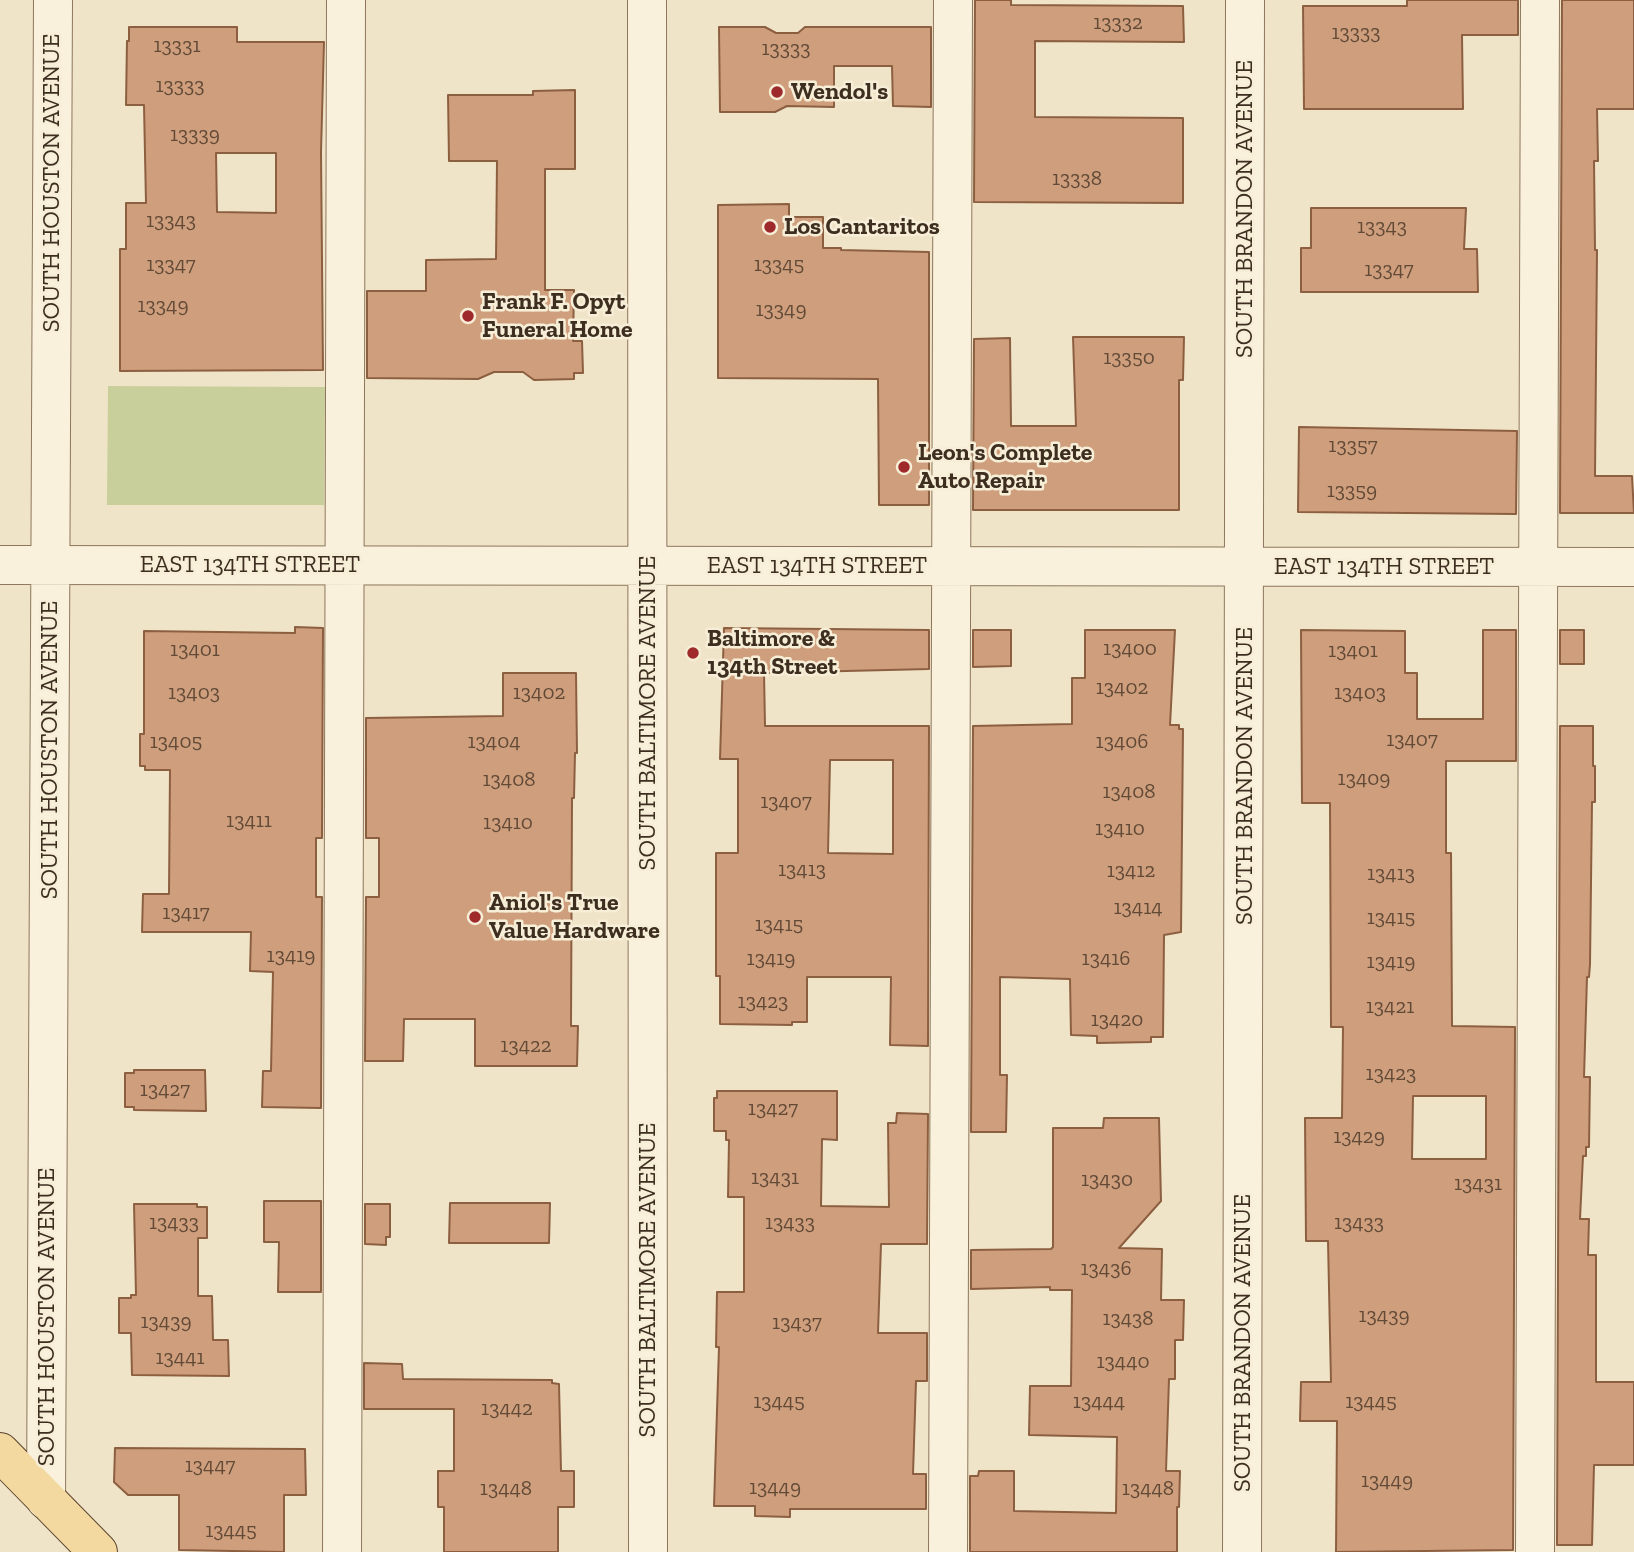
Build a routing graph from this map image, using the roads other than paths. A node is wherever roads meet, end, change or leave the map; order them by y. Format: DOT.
graph roads {
  1 [pos="53,0"];
  2 [pos="346,0"];
  3 [pos="647,0"];
  4 [pos="953,0"];
  5 [pos="1245,0"];
  6 [pos="1540,0"];
  7 [pos="0,565"];
  8 [pos="51,565"];
  9 [pos="344,565"];
  10 [pos="648,565"];
  11 [pos="951,566"];
  12 [pos="1246,566"];
  13 [pos="1538,567"];
  14 [pos="1634,567"];
  15 [pos="0,1452"];
  16 [pos="46,1500"];
  17 [pos="98,1552"];
  18 [pos="342,1552"];
  19 [pos="648,1552"];
  20 [pos="948,1552"];
  21 [pos="1242,1552"];
  22 [pos="1535,1552"];
  1 -- 8 [label="street, SOUTH HOUSTON AVENUE"];
  2 -- 9 [label="street"];
  3 -- 10 [label="street, SOUTH BALTIMORE AVENUE"];
  4 -- 11 [label="street"];
  5 -- 12 [label="street, SOUTH BRANDON AVENUE"];
  6 -- 13 [label="street"];
  7 -- 8 [label="street, EAST 134TH STREET"];
  8 -- 9 [label="street, EAST 134TH STREET"];
  8 -- 16 [label="street, SOUTH HOUSTON AVENUE"];
  9 -- 10 [label="street, EAST 134TH STREET"];
  9 -- 18 [label="street"];
  10 -- 11 [label="street, EAST 134TH STREET"];
  10 -- 19 [label="street, SOUTH BALTIMORE AVENUE"];
  11 -- 12 [label="street, EAST 134TH STREET"];
  11 -- 20 [label="street"];
  12 -- 13 [label="street, EAST 134TH STREET"];
  12 -- 21 [label="street, SOUTH BRANDON AVENUE"];
  13 -- 14 [label="street, EAST 134TH STREET"];
  13 -- 22 [label="street"];
  15 -- 16 [label="main road"];
  16 -- 17 [label="main road"];
}
